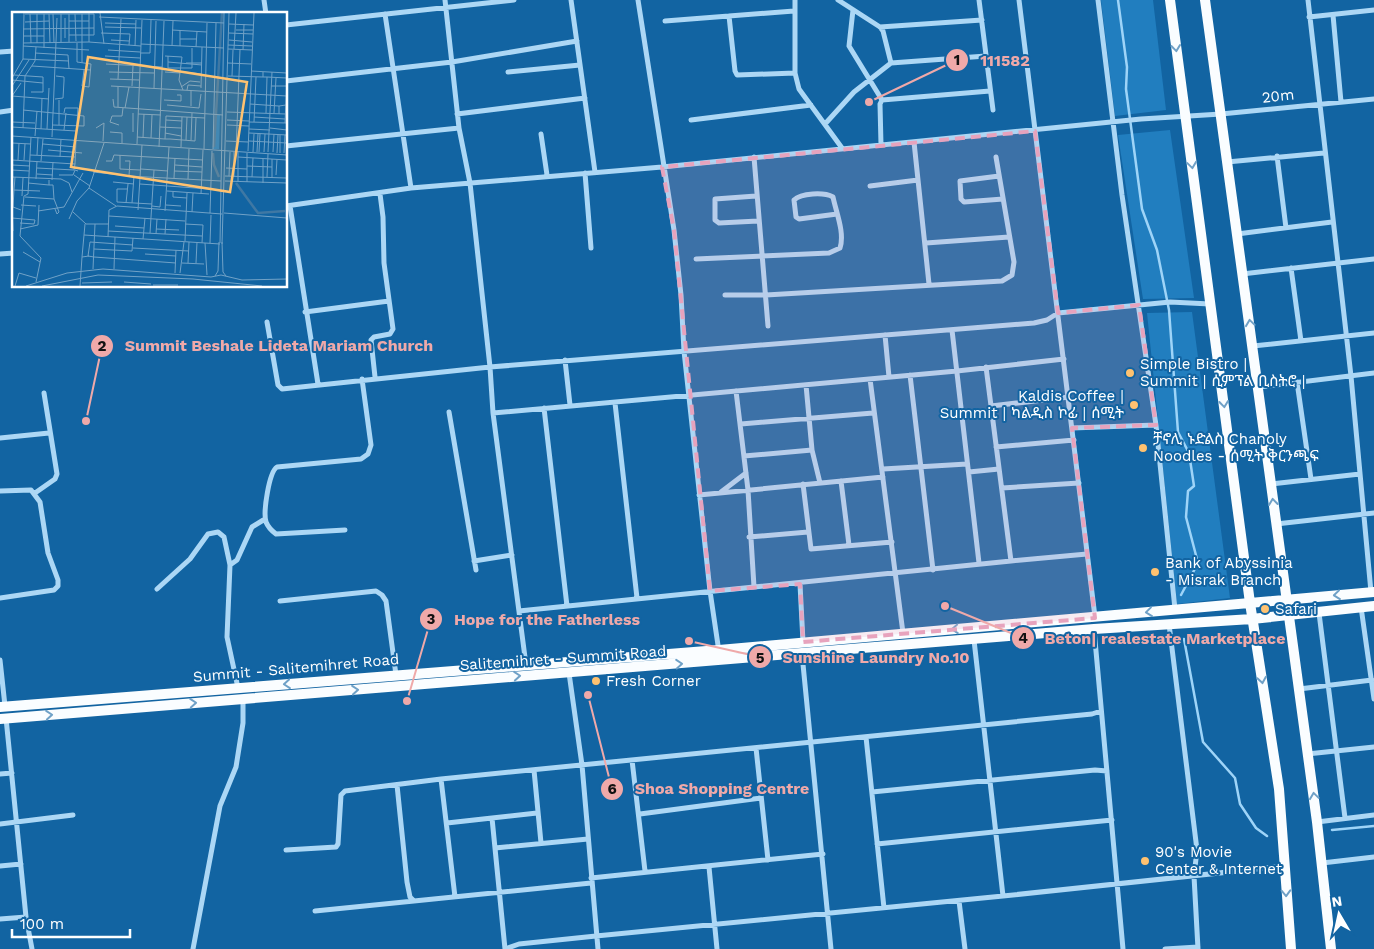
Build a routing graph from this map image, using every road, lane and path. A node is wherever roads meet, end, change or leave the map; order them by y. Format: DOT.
graph roads {
  1 [pos="445,0"];
  2 [pos="514,0"];
  3 [pos="572,0"];
  4 [pos="638,0"];
  5 [pos="795,0"];
  6 [pos="838,0"];
  7 [pos="979,0"];
  8 [pos="1019,0"];
  9 [pos="1098,0"];
  10 [pos="1170,0"];
  11 [pos="1205,0"];
  12 [pos="1308,0"];
  13 [pos="446,8"];
  14 [pos="853,10"];
  15 [pos="1374,10"];
  16 [pos="794,11"];
  17 [pos="385,14"];
  18 [pos="1333,15"];
  19 [pos="729,16"];
  20 [pos="1309,17"];
  21 [pos="982,20"];
  22 [pos="665,21"];
  23 [pos="288,25"];
  24 [pos="880,27"];
  25 [pos="577,42"];
  26 [pos="986,56"];
  27 [pos="452,62"];
  28 [pos="891,63"];
  29 [pos="580,64"];
  30 [pos="392,69"];
  31 [pos="508,72"];
  32 [pos="795,73"];
  33 [pos="869,79"];
  34 [pos="288,81"];
  35 [pos="990,91"];
  36 [pos="585,98"];
  37 [pos="1374,99"];
  38 [pos="882,100"];
  39 [pos="1341,102"];
  40 [pos="1319,104"];
  41 [pos="811,105"];
  42 [pos="993,110"];
  43 [pos="457,114"];
  44 [pos="1221,114"];
  45 [pos="1185,116"];
  46 [pos="691,120"];
  47 [pos="1113,122"];
  48 [pos="825,124"];
  49 [pos="458,128"];
  50 [pos="1035,130"];
  51 [pos="402,134"];
  52 [pos="541,134"];
  53 [pos="914,142"];
  54 [pos="881,145"];
  55 [pos="288,146"];
  56 [pos="842,148"];
  57 [pos="1324,152"];
  58 [pos="1277,156"];
  59 [pos="754,157"];
  60 [pos="996,157"];
  61 [pos="1227,162"];
  62 [pos="662,167"];
  63 [pos="595,172"];
  64 [pos="585,173"];
  65 [pos="547,175"];
  66 [pos="999,176"];
  67 [pos="918,180"];
  68 [pos="470,183"];
  69 [pos="870,186"];
  70 [pos="411,188"];
  71 [pos="380,194"];
  72 [pos="756,196"];
  73 [pos="1003,199"];
  74 [pos="288,206"];
  75 [pos="837,214"];
  76 [pos="758,221"];
  77 [pos="1332,222"];
  78 [pos="1286,228"];
  79 [pos="1237,234"];
  80 [pos="1010,237"];
  81 [pos="926,243"];
  82 [pos="591,248"];
  83 [pos="763,256"];
  84 [pos="696,259"];
  85 [pos="1374,259"];
  86 [pos="1336,263"];
  87 [pos="1291,268"];
  88 [pos="1242,274"];
  89 [pos="929,284"];
  90 [pos="725,295"];
  91 [pos="766,295"];
  92 [pos="389,301"];
  93 [pos="1211,304"];
  94 [pos="1139,305"];
  95 [pos="305,312"];
  96 [pos="1058,312"];
  97 [pos="268,322"];
  98 [pos="768,326"];
  99 [pos="952,330"];
  100 [pos="1374,332"];
  101 [pos="885,335"];
  102 [pos="1346,336"];
  103 [pos="1301,341"];
  104 [pos="1253,346"];
  105 [pos="684,351"];
  106 [pos="1064,359"];
  107 [pos="565,360"];
  108 [pos="490,367"];
  109 [pos="986,367"];
  110 [pos="957,371"];
  111 [pos="1374,373"];
  112 [pos="910,375"];
  113 [pos="1351,376"];
  114 [pos="376,377"];
  115 [pos="889,377"];
  116 [pos="362,379"];
  117 [pos="870,379"];
  118 [pos="1297,382"];
  119 [pos="318,384"];
  120 [pos="806,385"];
  121 [pos="1259,387"];
  122 [pos="736,391"];
  123 [pos="44,393"];
  124 [pos="688,395"];
  125 [pos="1069,397"];
  126 [pos="615,402"];
  127 [pos="570,405"];
  128 [pos="991,406"];
  129 [pos="544,408"];
  130 [pos="449,412"];
  131 [pos="493,413"];
  132 [pos="873,414"];
  133 [pos="809,418"];
  134 [pos="741,424"];
  135 [pos="1156,425"];
  136 [pos="1072,428"];
  137 [pos="49,433"];
  138 [pos="0,438"];
  139 [pos="1074,440"];
  140 [pos="996,447"];
  141 [pos="812,450"];
  142 [pos="744,456"];
  143 [pos="968,464"];
  144 [pos="921,467"];
  145 [pos="883,469"];
  146 [pos="999,469"];
  147 [pos="969,472"];
  148 [pos="746,473"];
  149 [pos="1360,474"];
  150 [pos="883,477"];
  151 [pos="1311,478"];
  152 [pos="841,481"];
  153 [pos="820,483"];
  154 [pos="1079,483"];
  155 [pos="803,484"];
  156 [pos="1271,484"];
  157 [pos="1002,488"];
  158 [pos="748,490"];
  159 [pos="0,491"];
  160 [pos="35,493"];
  161 [pos="721,493"];
  162 [pos="699,495"];
  163 [pos="1374,513"];
  164 [pos="1364,514"];
  165 [pos="265,519"];
  166 [pos="1276,524"];
  167 [pos="345,530"];
  168 [pos="808,532"];
  169 [pos="749,537"];
  170 [pos="892,542"];
  171 [pos="1374,544"];
  172 [pos="849,545"];
  173 [pos="1367,545"];
  174 [pos="1088,554"];
  175 [pos="512,555"];
  176 [pos="474,560"];
  177 [pos="1011,561"];
  178 [pos="230,564"];
  179 [pos="979,564"];
  180 [pos="476,570"];
  181 [pos="932,570"];
  182 [pos="896,573"];
  183 [pos="800,584"];
  184 [pos="754,587"];
  185 [pos="157,589"];
  186 [pos="710,591"];
  187 [pos="1373,592"];
  188 [pos="0,598"];
  189 [pos="637,598"];
  190 [pos="1286,600"];
  191 [pos="280,601"];
  192 [pos="1250,604"];
  193 [pos="567,606"];
  194 [pos="1374,606"];
  195 [pos="1361,607"];
  196 [pos="1175,609"];
  197 [pos="519,611"];
  198 [pos="1319,613"];
  199 [pos="1288,615"];
  200 [pos="1095,618"];
  201 [pos="1252,619"];
  202 [pos="1169,624"];
  203 [pos="1094,629"];
  204 [pos="903,633"];
  205 [pos="974,640"];
  206 [pos="803,642"];
  207 [pos="719,650"];
  208 [pos="802,654"];
  209 [pos="0,660"];
  210 [pos="721,662"];
  211 [pos="526,665"];
  212 [pos="569,672"];
  213 [pos="396,676"];
  214 [pos="1373,680"];
  215 [pos="1329,685"];
  216 [pos="243,688"];
  217 [pos="1298,689"];
  218 [pos="1374,699"];
  219 [pos="246,700"];
  220 [pos="3,706"];
  221 [pos="1101,711"];
  222 [pos="3,719"];
  223 [pos="983,724"];
  224 [pos="866,737"];
  225 [pos="810,742"];
  226 [pos="1374,747"];
  227 [pos="756,748"];
  228 [pos="1337,751"];
  229 [pos="1308,754"];
  230 [pos="632,760"];
  231 [pos="582,765"];
  232 [pos="534,770"];
  233 [pos="1107,771"];
  234 [pos="12,773"];
  235 [pos="0,774"];
  236 [pos="441,779"];
  237 [pos="990,781"];
  238 [pos="398,785"];
  239 [pos="872,792"];
  240 [pos="761,798"];
  241 [pos="537,813"];
  242 [pos="640,814"];
  243 [pos="73,815"];
  244 [pos="1374,815"];
  245 [pos="492,818"];
  246 [pos="1345,818"];
  247 [pos="1112,820"];
  248 [pos="1317,822"];
  249 [pos="17,823"];
  250 [pos="447,823"];
  251 [pos="0,824"];
  252 [pos="996,832"];
  253 [pos="588,839"];
  254 [pos="541,843"];
  255 [pos="877,844"];
  256 [pos="495,848"];
  257 [pos="286,850"];
  258 [pos="823,854"];
  259 [pos="1374,857"];
  260 [pos="768,860"];
  261 [pos="1322,863"];
  262 [pos="21,864"];
  263 [pos="0,866"];
  264 [pos="1286,866"];
  265 [pos="709,867"];
  266 [pos="645,871"];
  267 [pos="1194,876"];
  268 [pos="591,880"];
  269 [pos="1117,884"];
  270 [pos="499,893"];
  271 [pos="1003,896"];
  272 [pos="455,897"];
  273 [pos="414,901"];
  274 [pos="959,901"];
  275 [pos="884,908"];
  276 [pos="315,911"];
  277 [pos="828,914"];
  278 [pos="26,917"];
  279 [pos="0,919"];
  280 [pos="715,925"];
  281 [pos="596,936"];
  282 [pos="545,942"];
  283 [pos="505,948"];
  284 [pos="1198,948"];
  285 [pos="32,949"];
  286 [pos="193,949"];
  287 [pos="501,949"];
  288 [pos="546,949"];
  289 [pos="598,949"];
  290 [pos="717,949"];
  291 [pos="831,949"];
  292 [pos="965,949"];
  293 [pos="1124,949"];
  294 [pos="1165,949"];
  295 [pos="1291,949"];
  296 [pos="1331,949"];
  1 -- 13 [label="street"];
  2 -- 13 [label="street"];
  3 -- 25 [label="street"];
  4 -- 62 [label="street"];
  5 -- 16 [label="street"];
  6 -- 14 [label="street"];
  7 -- 21 [label="street"];
  8 -- 50 [label="street"];
  9 -- 47 [label="street"];
  10 -- 45 [label="main road, one-way"];
  11 -- 44 [label="main road"];
  12 -- 20 [label="street"];
  13 -- 17 [label="street"];
  13 -- 27 [label="street"];
  14 -- 24 [label="street"];
  14 -- 33 [label="street"];
  15 -- 18 [label="street"];
  16 -- 19 [label="street"];
  16 -- 32 [label="street"];
  17 -- 23 [label="street"];
  17 -- 30 [label="street"];
  18 -- 20 [label="street"];
  18 -- 39 [label="street"];
  19 -- 22 [label="street"];
  19 -- 32 [label="street"];
  20 -- 40 [label="street"];
  21 -- 24 [label="street"];
  21 -- 26 [label="street"];
  24 -- 28 [label="street"];
  25 -- 27 [label="street"];
  25 -- 29 [label="street"];
  26 -- 28 [label="street"];
  26 -- 35 [label="street"];
  27 -- 30 [label="street"];
  27 -- 43 [label="street"];
  28 -- 33 [label="street"];
  29 -- 31 [label="street"];
  29 -- 36 [label="street"];
  30 -- 34 [label="street"];
  30 -- 51 [label="street"];
  32 -- 41 [label="street"];
  33 -- 38 [label="street"];
  33 -- 48 [label="street"];
  35 -- 38 [label="street"];
  35 -- 42 [label="street"];
  36 -- 43 [label="street"];
  36 -- 63 [label="street"];
  37 -- 39 [label="street, 20m"];
  38 -- 54 [label="street"];
  39 -- 40 [label="street, 20m"];
  40 -- 44 [label="street, 20m"];
  40 -- 57 [label="street"];
  41 -- 46 [label="street"];
  41 -- 48 [label="street"];
  43 -- 49 [label="street"];
  44 -- 45 [label="street, 20m"];
  44 -- 61 [label="main road"];
  45 -- 47 [label="street, 20m"];
  45 -- 93 [label="main road, one-way"];
  47 -- 50 [label="street, 20m"];
  47 -- 94 [label="street"];
  48 -- 56 [label="street"];
  49 -- 51 [label="street"];
  49 -- 68 [label="street"];
  50 -- 53 [label="street, 20m"];
  50 -- 96 [label="street"];
  51 -- 55 [label="street"];
  51 -- 70 [label="street"];
  52 -- 65 [label="street"];
  53 -- 54 [label="street, 20m"];
  53 -- 67 [label="street"];
  54 -- 56 [label="street, 20m"];
  56 -- 59 [label="street, 20m"];
  57 -- 58 [label="street"];
  57 -- 77 [label="street"];
  58 -- 61 [label="street"];
  58 -- 78 [label="street"];
  59 -- 62 [label="street, 20m"];
  59 -- 72 [label="street"];
  60 -- 66 [label="street"];
  61 -- 79 [label="main road"];
  62 -- 63 [label="street, 20m"];
  62 -- 105 [label="street"];
  63 -- 64 [label="street, 20m"];
  64 -- 65 [label="street, 20m"];
  64 -- 82 [label="street"];
  65 -- 68 [label="street, 20m"];
  66 -- 73 [label="street"];
  66 -- 73 [label="street"];
  67 -- 69 [label="street"];
  67 -- 81 [label="street"];
  68 -- 70 [label="street, 20m"];
  68 -- 108 [label="street"];
  70 -- 71 [label="street, 20m"];
  71 -- 74 [label="street, 20m"];
  71 -- 92 [label="street"];
  72 -- 76 [label="street"];
  72 -- 76 [label="street"];
  73 -- 80 [label="street"];
  74 -- 95 [label="street"];
  75 -- 75 [label="street"];
  75 -- 83 [label="street"];
  76 -- 83 [label="street"];
  77 -- 78 [label="street"];
  77 -- 86 [label="street"];
  78 -- 79 [label="street"];
  79 -- 88 [label="main road"];
  80 -- 81 [label="street"];
  80 -- 89 [label="street"];
  81 -- 89 [label="street"];
  83 -- 84 [label="street"];
  83 -- 91 [label="street"];
  85 -- 86 [label="street"];
  86 -- 87 [label="street"];
  86 -- 102 [label="street"];
  87 -- 88 [label="street"];
  87 -- 103 [label="street"];
  104 -- 88 [label="main road, one-way"];
  89 -- 91 [label="street"];
  90 -- 91 [label="street"];
  91 -- 98 [label="street"];
  92 -- 95 [label="street"];
  92 -- 114 [label="street"];
  93 -- 94 [label="street"];
  93 -- 192 [label="main road, one-way"];
  94 -- 96 [label="street"];
  94 -- 135 [label="street"];
  95 -- 119 [label="street"];
  96 -- 99 [label="street"];
  96 -- 106 [label="street"];
  97 -- 119 [label="street"];
  99 -- 101 [label="street"];
  99 -- 110 [label="street"];
  100 -- 102 [label="street"];
  101 -- 105 [label="street"];
  101 -- 115 [label="street"];
  102 -- 103 [label="street"];
  102 -- 113 [label="street"];
  103 -- 104 [label="street"];
  104 -- 121 [label="main road"];
  105 -- 107 [label="street"];
  105 -- 124 [label="street"];
  106 -- 109 [label="street"];
  106 -- 125 [label="street"];
  107 -- 108 [label="street"];
  107 -- 127 [label="street"];
  108 -- 114 [label="street"];
  108 -- 131 [label="street"];
  109 -- 110 [label="street"];
  109 -- 128 [label="street"];
  110 -- 112 [label="street"];
  110 -- 143 [label="street"];
  111 -- 113 [label="street"];
  112 -- 115 [label="street"];
  112 -- 144 [label="street"];
  113 -- 118 [label="street"];
  113 -- 149 [label="street"];
  114 -- 116 [label="street"];
  115 -- 117 [label="street"];
  116 -- 119 [label="street"];
  116 -- 165 [label="street"];
  117 -- 120 [label="street"];
  117 -- 132 [label="street"];
  118 -- 121 [label="street"];
  118 -- 151 [label="street"];
  120 -- 122 [label="street"];
  120 -- 133 [label="street"];
  121 -- 156 [label="main road"];
  122 -- 124 [label="street"];
  122 -- 134 [label="street"];
  123 -- 137 [label="street"];
  124 -- 126 [label="street"];
  124 -- 162 [label="street"];
  125 -- 128 [label="street"];
  125 -- 136 [label="street"];
  126 -- 127 [label="street"];
  126 -- 189 [label="street"];
  127 -- 129 [label="street"];
  128 -- 140 [label="street"];
  129 -- 131 [label="street"];
  129 -- 193 [label="street"];
  130 -- 176 [label="street"];
  131 -- 175 [label="street"];
  132 -- 133 [label="street"];
  132 -- 145 [label="street"];
  133 -- 134 [label="street"];
  133 -- 141 [label="street"];
  134 -- 142 [label="street"];
  135 -- 136 [label="street"];
  135 -- 196 [label="street"];
  136 -- 139 [label="street"];
  137 -- 138 [label="street"];
  137 -- 160 [label="street"];
  139 -- 140 [label="street"];
  139 -- 154 [label="street"];
  140 -- 146 [label="street"];
  141 -- 142 [label="street"];
  141 -- 153 [label="street"];
  142 -- 148 [label="street"];
  143 -- 144 [label="street"];
  143 -- 147 [label="street"];
  144 -- 145 [label="street"];
  144 -- 181 [label="street"];
  145 -- 150 [label="street"];
  146 -- 147 [label="street"];
  146 -- 157 [label="street"];
  147 -- 179 [label="street"];
  148 -- 158 [label="street"];
  148 -- 161 [label="street"];
  149 -- 151 [label="street"];
  149 -- 164 [label="street"];
  150 -- 152 [label="street"];
  150 -- 170 [label="street"];
  151 -- 156 [label="street"];
  152 -- 153 [label="street"];
  152 -- 172 [label="street"];
  153 -- 155 [label="street"];
  154 -- 157 [label="street"];
  154 -- 174 [label="street"];
  155 -- 158 [label="street"];
  155 -- 168 [label="street"];
  166 -- 156 [label="main road, one-way"];
  157 -- 177 [label="street"];
  158 -- 161 [label="street"];
  158 -- 169 [label="street"];
  159 -- 160 [label="street"];
  160 -- 188 [label="street"];
  161 -- 162 [label="street"];
  162 -- 186 [label="street"];
  163 -- 164 [label="street"];
  164 -- 166 [label="street"];
  164 -- 173 [label="street"];
  165 -- 167 [label="street"];
  165 -- 178 [label="street"];
  166 -- 190 [label="main road"];
  168 -- 169 [label="street"];
  168 -- 172 [label="street"];
  169 -- 184 [label="street"];
  170 -- 172 [label="street"];
  170 -- 182 [label="street"];
  171 -- 173 [label="street"];
  173 -- 187 [label="street"];
  174 -- 177 [label="street"];
  174 -- 200 [label="street"];
  175 -- 176 [label="street"];
  175 -- 197 [label="street"];
  176 -- 180 [label="street"];
  177 -- 179 [label="street"];
  178 -- 185 [label="street"];
  178 -- 216 [label="street"];
  179 -- 181 [label="street"];
  181 -- 182 [label="street"];
  182 -- 183 [label="street"];
  182 -- 204 [label="street"];
  183 -- 184 [label="street"];
  183 -- 206 [label="street"];
  184 -- 186 [label="street"];
  186 -- 189 [label="street"];
  186 -- 207 [label="street"];
  187 -- 190 [label="main road, one-way"];
  189 -- 193 [label="street"];
  190 -- 192 [label="main road"];
  190 -- 199 [label="main road"];
  191 -- 213 [label="street"];
  192 -- 196 [label="main road"];
  192 -- 201 [label="main road"];
  193 -- 197 [label="street"];
  194 -- 195 [label="main road"];
  195 -- 198 [label="main road"];
  195 -- 214 [label="street"];
  196 -- 200 [label="main road, Summit - Salitemihret Road, one-way"];
  197 -- 211 [label="street"];
  198 -- 199 [label="main road"];
  198 -- 215 [label="street"];
  199 -- 201 [label="main road"];
  199 -- 217 [label="main road"];
  200 -- 204 [label="main road, Summit - Salitemihret Road, one-way"];
  201 -- 202 [label="main road, Salitemihret - Summit Road"];
  201 -- 264 [label="main road, one-way"];
  202 -- 203 [label="main road, Salitemihret - Summit Road"];
  202 -- 267 [label="street"];
  203 -- 205 [label="main road, Salitemihret - Summit Road"];
  203 -- 221 [label="street"];
  204 -- 206 [label="main road, Summit - Salitemihret Road"];
  205 -- 208 [label="main road, Salitemihret - Summit Road"];
  205 -- 223 [label="street"];
  206 -- 207 [label="main road, Summit - Salitemihret Road"];
  207 -- 210 [label="street"];
  207 -- 211 [label="main road, Summit - Salitemihret Road"];
  208 -- 210 [label="main road, Salitemihret - Summit Road"];
  208 -- 225 [label="street"];
  209 -- 220 [label="street"];
  212 -- 210 [label="main road, Salitemihret - Summit Road, one-way"];
  211 -- 213 [label="main road, Summit - Salitemihret Road"];
  219 -- 212 [label="main road, Salitemihret - Summit Road, one-way"];
  212 -- 231 [label="street"];
  213 -- 216 [label="main road, Summit - Salitemihret Road, one-way"];
  214 -- 215 [label="street"];
  214 -- 218 [label="street"];
  215 -- 217 [label="street"];
  215 -- 228 [label="street"];
  216 -- 219 [label="main road"];
  216 -- 220 [label="main road, Summit - Salitemihret Road"];
  217 -- 229 [label="main road"];
  222 -- 219 [label="main road, Salitemihret - Summit Road, one-way"];
  219 -- 286 [label="street"];
  221 -- 223 [label="street"];
  221 -- 233 [label="street"];
  222 -- 234 [label="street"];
  223 -- 224 [label="street"];
  223 -- 237 [label="street"];
  224 -- 225 [label="street"];
  224 -- 239 [label="street"];
  225 -- 227 [label="street"];
  225 -- 258 [label="street"];
  226 -- 228 [label="street"];
  227 -- 230 [label="street"];
  227 -- 240 [label="street"];
  228 -- 229 [label="street"];
  228 -- 246 [label="street"];
  248 -- 229 [label="main road, one-way"];
  230 -- 231 [label="street"];
  230 -- 242 [label="street"];
  231 -- 232 [label="street"];
  231 -- 253 [label="street"];
  232 -- 236 [label="street"];
  232 -- 241 [label="street"];
  233 -- 237 [label="street"];
  233 -- 247 [label="street"];
  234 -- 235 [label="street"];
  234 -- 249 [label="street"];
  236 -- 238 [label="street"];
  236 -- 250 [label="street"];
  237 -- 239 [label="street"];
  237 -- 252 [label="street"];
  238 -- 257 [label="street"];
  238 -- 273 [label="street"];
  239 -- 255 [label="street"];
  240 -- 242 [label="street"];
  240 -- 260 [label="street"];
  241 -- 245 [label="street"];
  241 -- 254 [label="street"];
  242 -- 266 [label="street"];
  243 -- 249 [label="street"];
  244 -- 246 [label="street"];
  245 -- 250 [label="street"];
  245 -- 256 [label="street"];
  246 -- 248 [label="street"];
  247 -- 252 [label="street"];
  247 -- 269 [label="street"];
  248 -- 261 [label="main road"];
  249 -- 251 [label="street"];
  249 -- 262 [label="street"];
  250 -- 272 [label="street"];
  252 -- 255 [label="street"];
  252 -- 271 [label="street"];
  253 -- 254 [label="street"];
  253 -- 268 [label="street"];
  254 -- 256 [label="street"];
  255 -- 275 [label="street"];
  256 -- 270 [label="street"];
  258 -- 260 [label="street"];
  258 -- 277 [label="street"];
  259 -- 261 [label="street"];
  260 -- 265 [label="street"];
  261 -- 296 [label="main road"];
  262 -- 263 [label="street"];
  262 -- 278 [label="street"];
  264 -- 267 [label="street"];
  264 -- 295 [label="main road, one-way"];
  265 -- 266 [label="street"];
  265 -- 280 [label="street"];
  266 -- 268 [label="street"];
  267 -- 269 [label="street"];
  267 -- 284 [label="street"];
  268 -- 270 [label="street"];
  268 -- 281 [label="street"];
  269 -- 271 [label="street"];
  269 -- 293 [label="street"];
  270 -- 272 [label="street"];
  270 -- 283 [label="street"];
  271 -- 274 [label="street"];
  272 -- 273 [label="street"];
  273 -- 276 [label="street"];
  274 -- 275 [label="street"];
  274 -- 292 [label="street"];
  275 -- 277 [label="street"];
  277 -- 280 [label="street"];
  277 -- 291 [label="street"];
  278 -- 279 [label="street"];
  278 -- 285 [label="street"];
  280 -- 281 [label="street"];
  280 -- 290 [label="street"];
  281 -- 282 [label="street"];
  281 -- 289 [label="street"];
  282 -- 283 [label="street"];
  282 -- 288 [label="street"];
  283 -- 287 [label="street"];
  284 -- 294 [label="street"];
}
